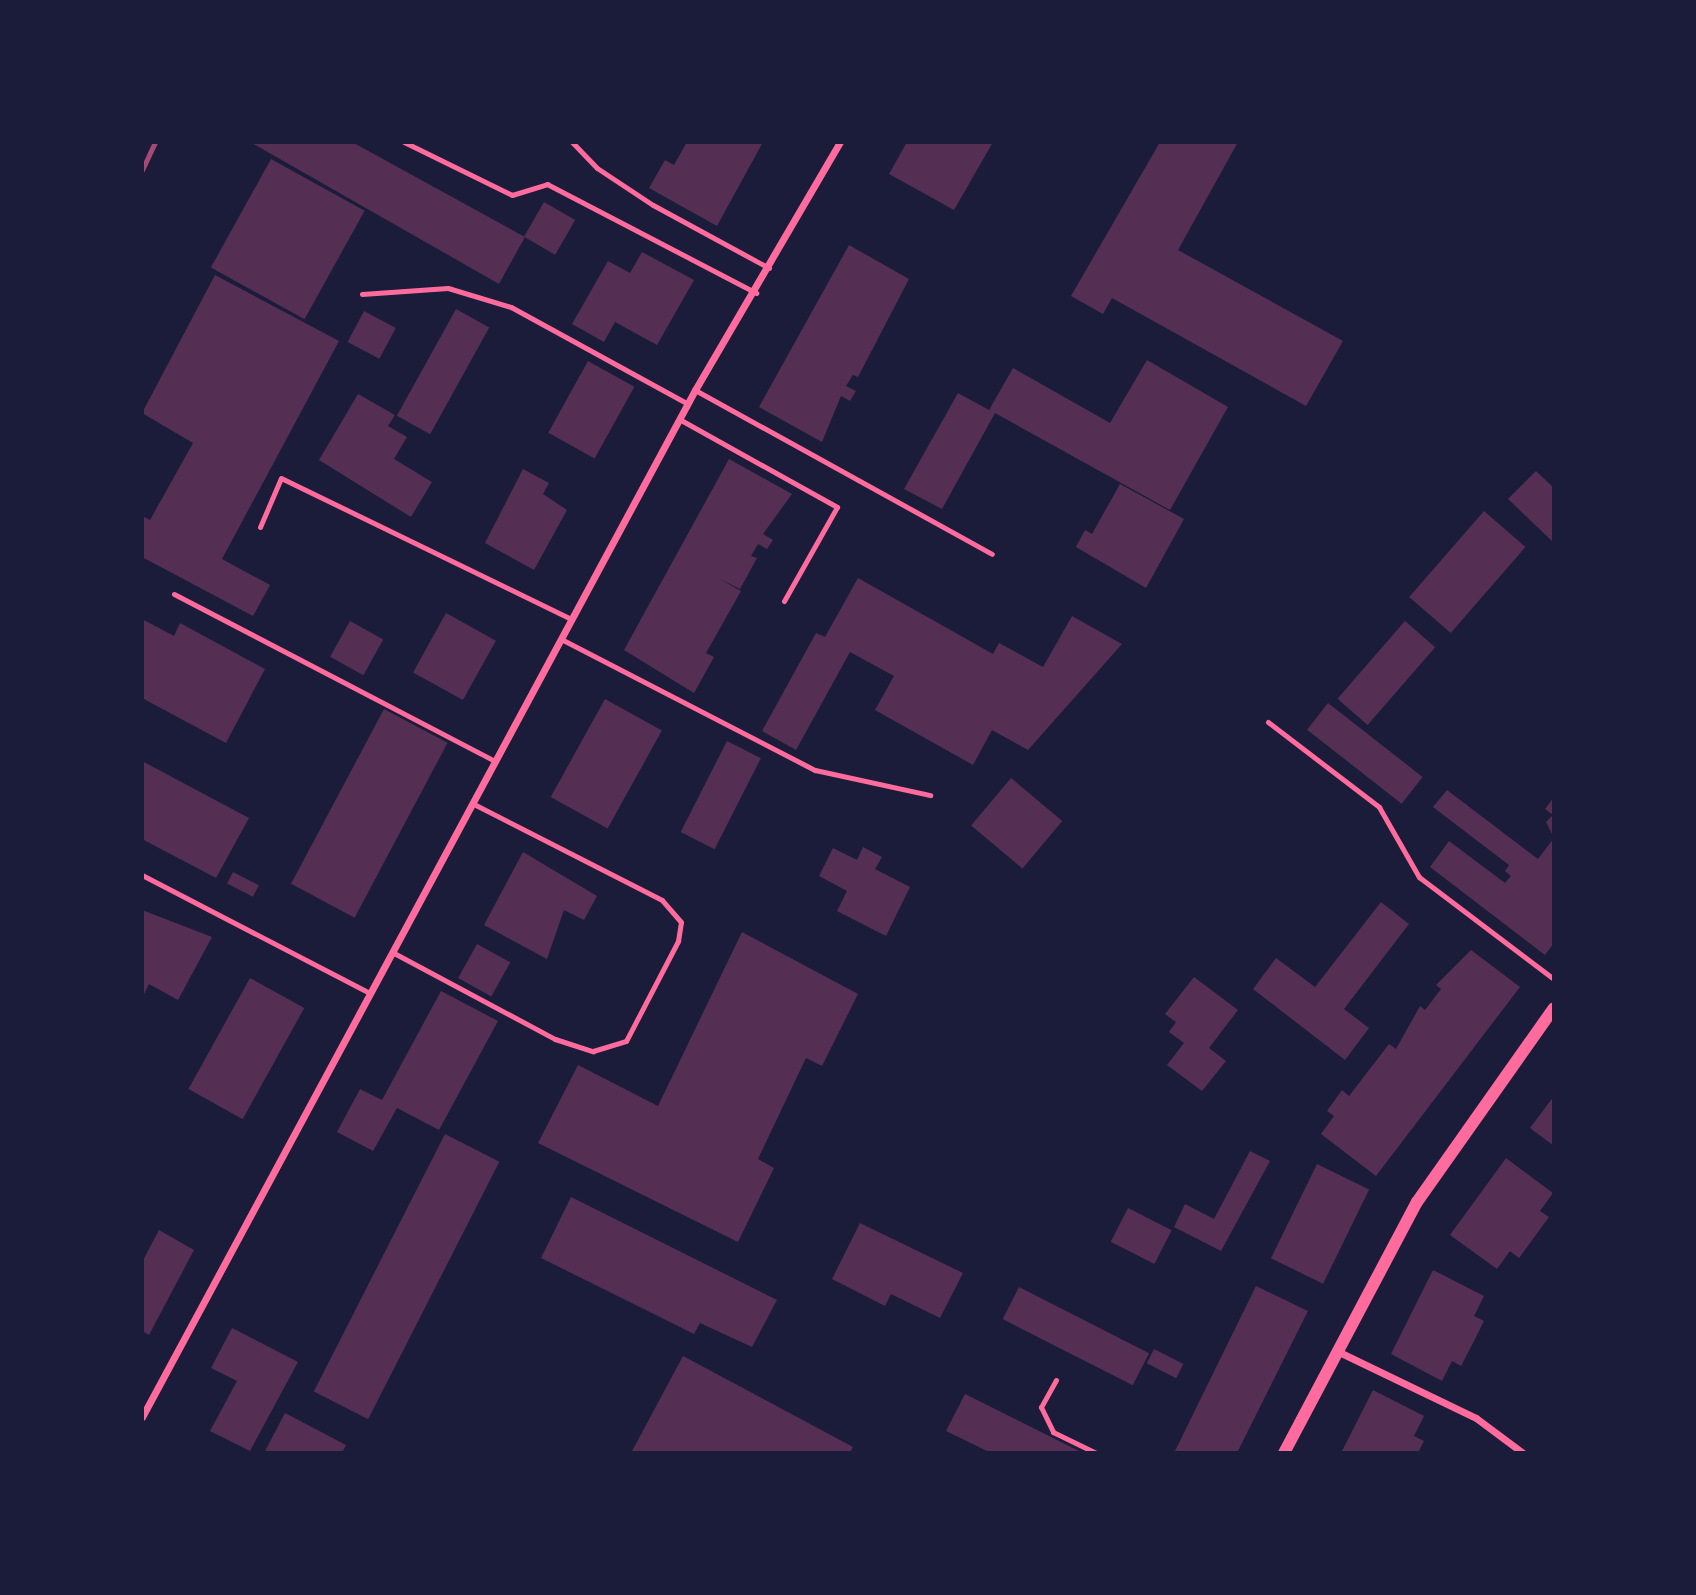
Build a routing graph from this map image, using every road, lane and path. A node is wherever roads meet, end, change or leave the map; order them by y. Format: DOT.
graph roads {
  1 [pos="404,142"];
  2 [pos="572,142"];
  3 [pos="840,142"];
  4 [pos="769,268"];
  5 [pos="756,293"];
  6 [pos="362,294"];
  7 [pos="695,390"];
  8 [pos="688,404"];
  9 [pos="679,419"];
  10 [pos="260,527"];
  11 [pos="992,554"];
  12 [pos="174,594"];
  13 [pos="784,601"];
  14 [pos="571,619"];
  15 [pos="561,639"];
  16 [pos="1268,722"];
  17 [pos="495,761"];
  18 [pos="930,795"];
  19 [pos="472,803"];
  20 [pos="142,875"];
  21 [pos="392,952"];
  22 [pos="1554,979"];
  23 [pos="370,993"];
  24 [pos="1554,1008"];
  25 [pos="1333,1350"];
  26 [pos="1056,1380"];
  27 [pos="142,1417"];
  28 [pos="1096,1453"];
  29 [pos="1284,1453"];
  30 [pos="1523,1453"];
  1 -- 5 [label="lane"];
  2 -- 4 [label="lane"];
  3 -- 4 [label="street"];
  4 -- 5 [label="street"];
  5 -- 7 [label="street"];
  6 -- 8 [label="lane"];
  7 -- 8 [label="street"];
  7 -- 11 [label="lane"];
  8 -- 9 [label="street"];
  9 -- 13 [label="lane"];
  9 -- 14 [label="street"];
  10 -- 14 [label="lane"];
  12 -- 17 [label="lane"];
  14 -- 15 [label="street"];
  15 -- 17 [label="street"];
  15 -- 18 [label="lane"];
  16 -- 22 [label="lane"];
  17 -- 19 [label="street"];
  19 -- 21 [label="street"];
  19 -- 21 [label="lane"];
  20 -- 23 [label="lane"];
  21 -- 23 [label="street"];
  23 -- 27 [label="street"];
  24 -- 25 [label="street"];
  25 -- 29 [label="street"];
  25 -- 30 [label="street"];
  26 -- 28 [label="lane"];
}
